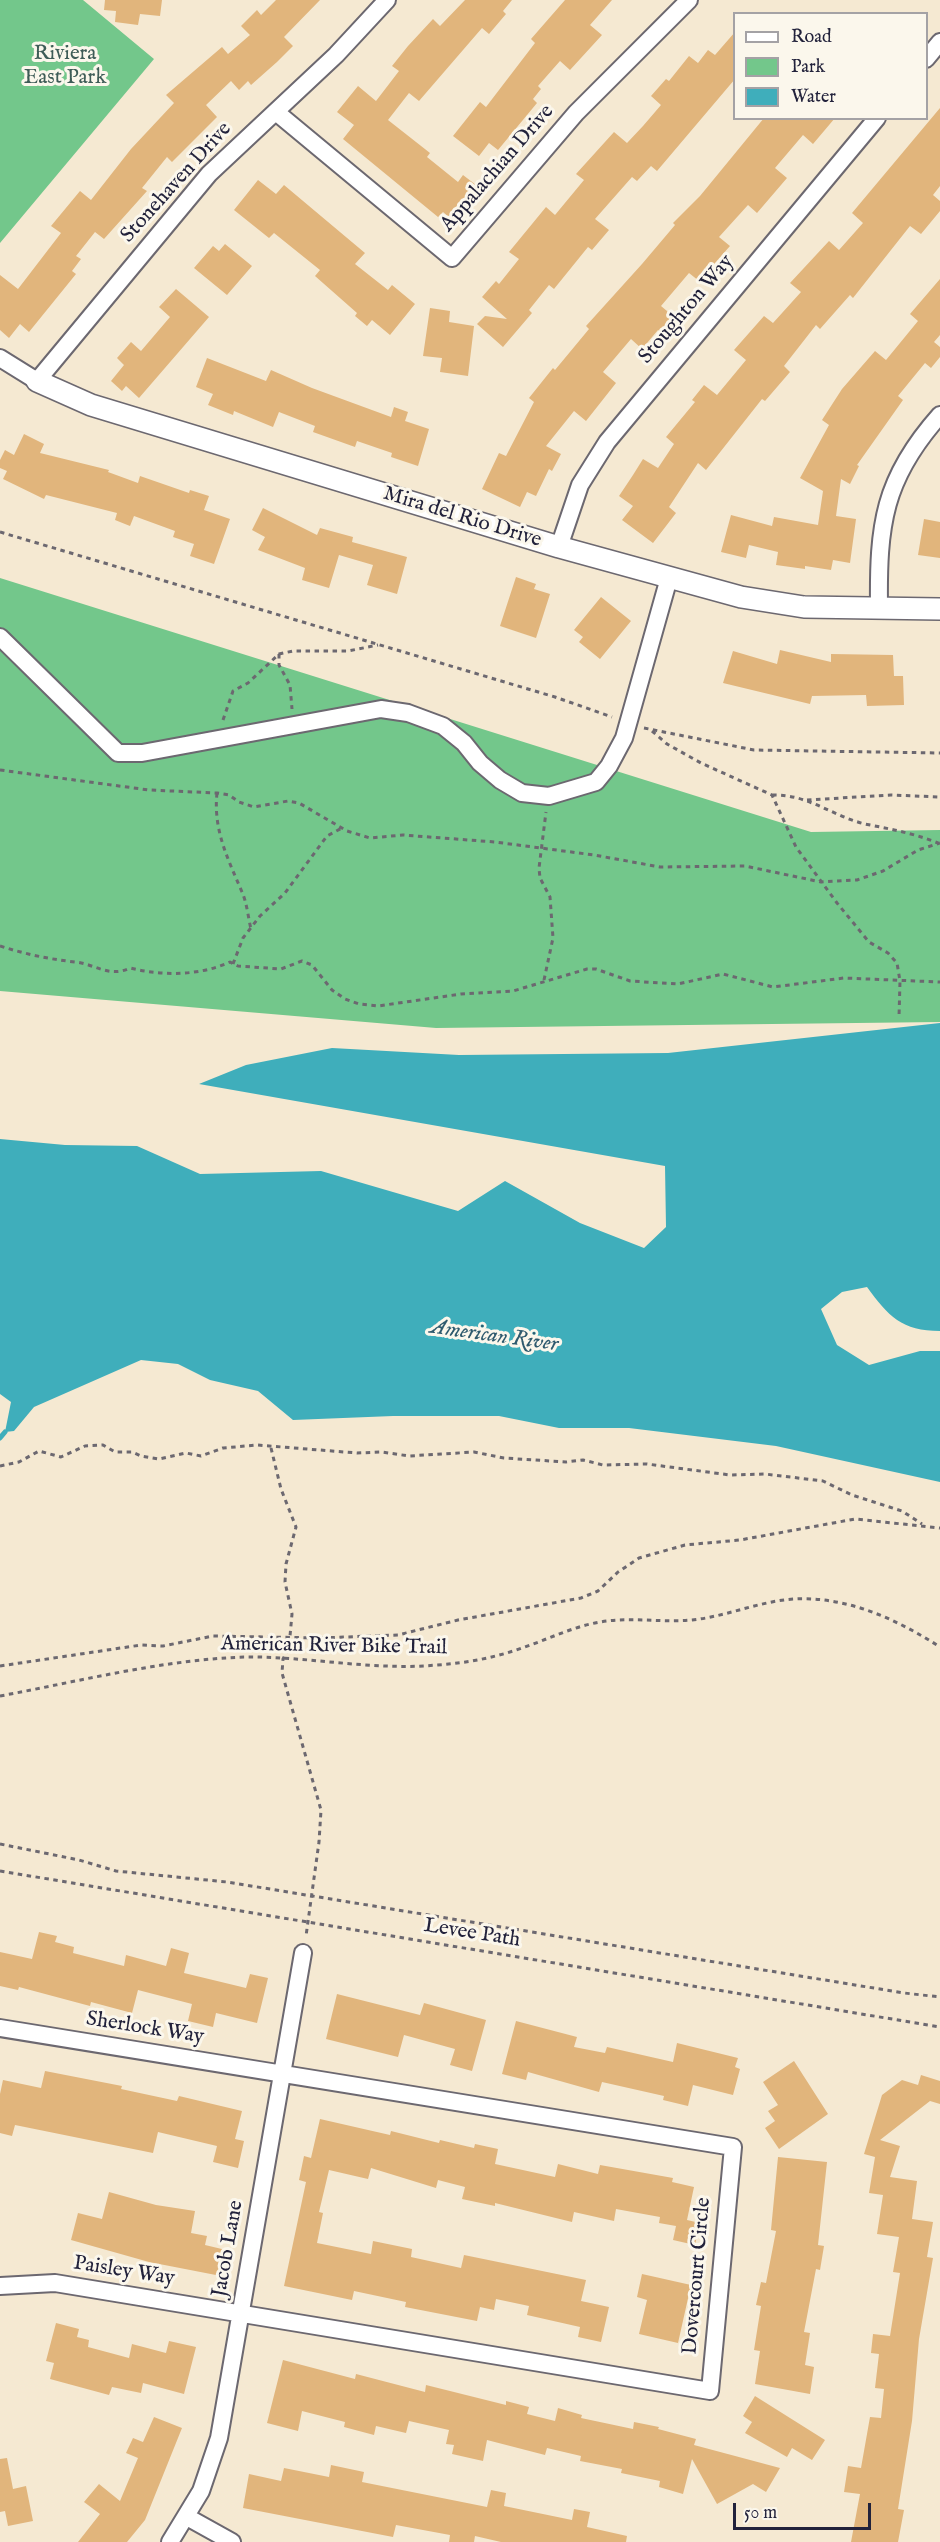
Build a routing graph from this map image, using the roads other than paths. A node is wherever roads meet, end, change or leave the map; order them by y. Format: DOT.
graph roads {
  1 [pos="387,0"];
  2 [pos="689,0"];
  3 [pos="940,42"];
  4 [pos="928,57"];
  5 [pos="276,112"];
  6 [pos="874,120"];
  7 [pos="0,358"];
  8 [pos="37,381"];
  9 [pos="940,415"];
  10 [pos="559,547"];
  11 [pos="669,578"];
  12 [pos="879,608"];
  13 [pos="940,609"];
  14 [pos="0,637"];
  15 [pos="303,1953"];
  16 [pos="0,2028"];
  17 [pos="282,2074"];
  18 [pos="0,2286"];
  19 [pos="241,2314"];
  20 [pos="187,2517"];
  21 [pos="170,2542"];
  22 [pos="232,2542"];
  1 -- 5 [label="street, Stonehaven Drive"];
  2 -- 5 [label="street, Appalachian Drive"];
  3 -- 4 [label="street"];
  5 -- 8 [label="street, Stonehaven Drive"];
  6 -- 10 [label="street, Stoughton Way"];
  7 -- 8 [label="street, Mira del Rio Drive"];
  8 -- 10 [label="street, Mira del Rio Drive"];
  9 -- 12 [label="street"];
  10 -- 11 [label="street, Mira del Rio Drive"];
  11 -- 12 [label="street, Mira del Rio Drive"];
  11 -- 14 [label="street"];
  12 -- 13 [label="street, Mira del Rio Drive"];
  15 -- 17 [label="street, Jacob Lane"];
  16 -- 17 [label="street, Sherlock Way"];
  17 -- 19 [label="street, Jacob Lane"];
  17 -- 19 [label="street, Dovercourt Circle"];
  18 -- 19 [label="street, Paisley Way"];
  19 -- 20 [label="street, Jacob Lane"];
  20 -- 21 [label="street, Jacob Lane"];
  20 -- 22 [label="street"];
}
